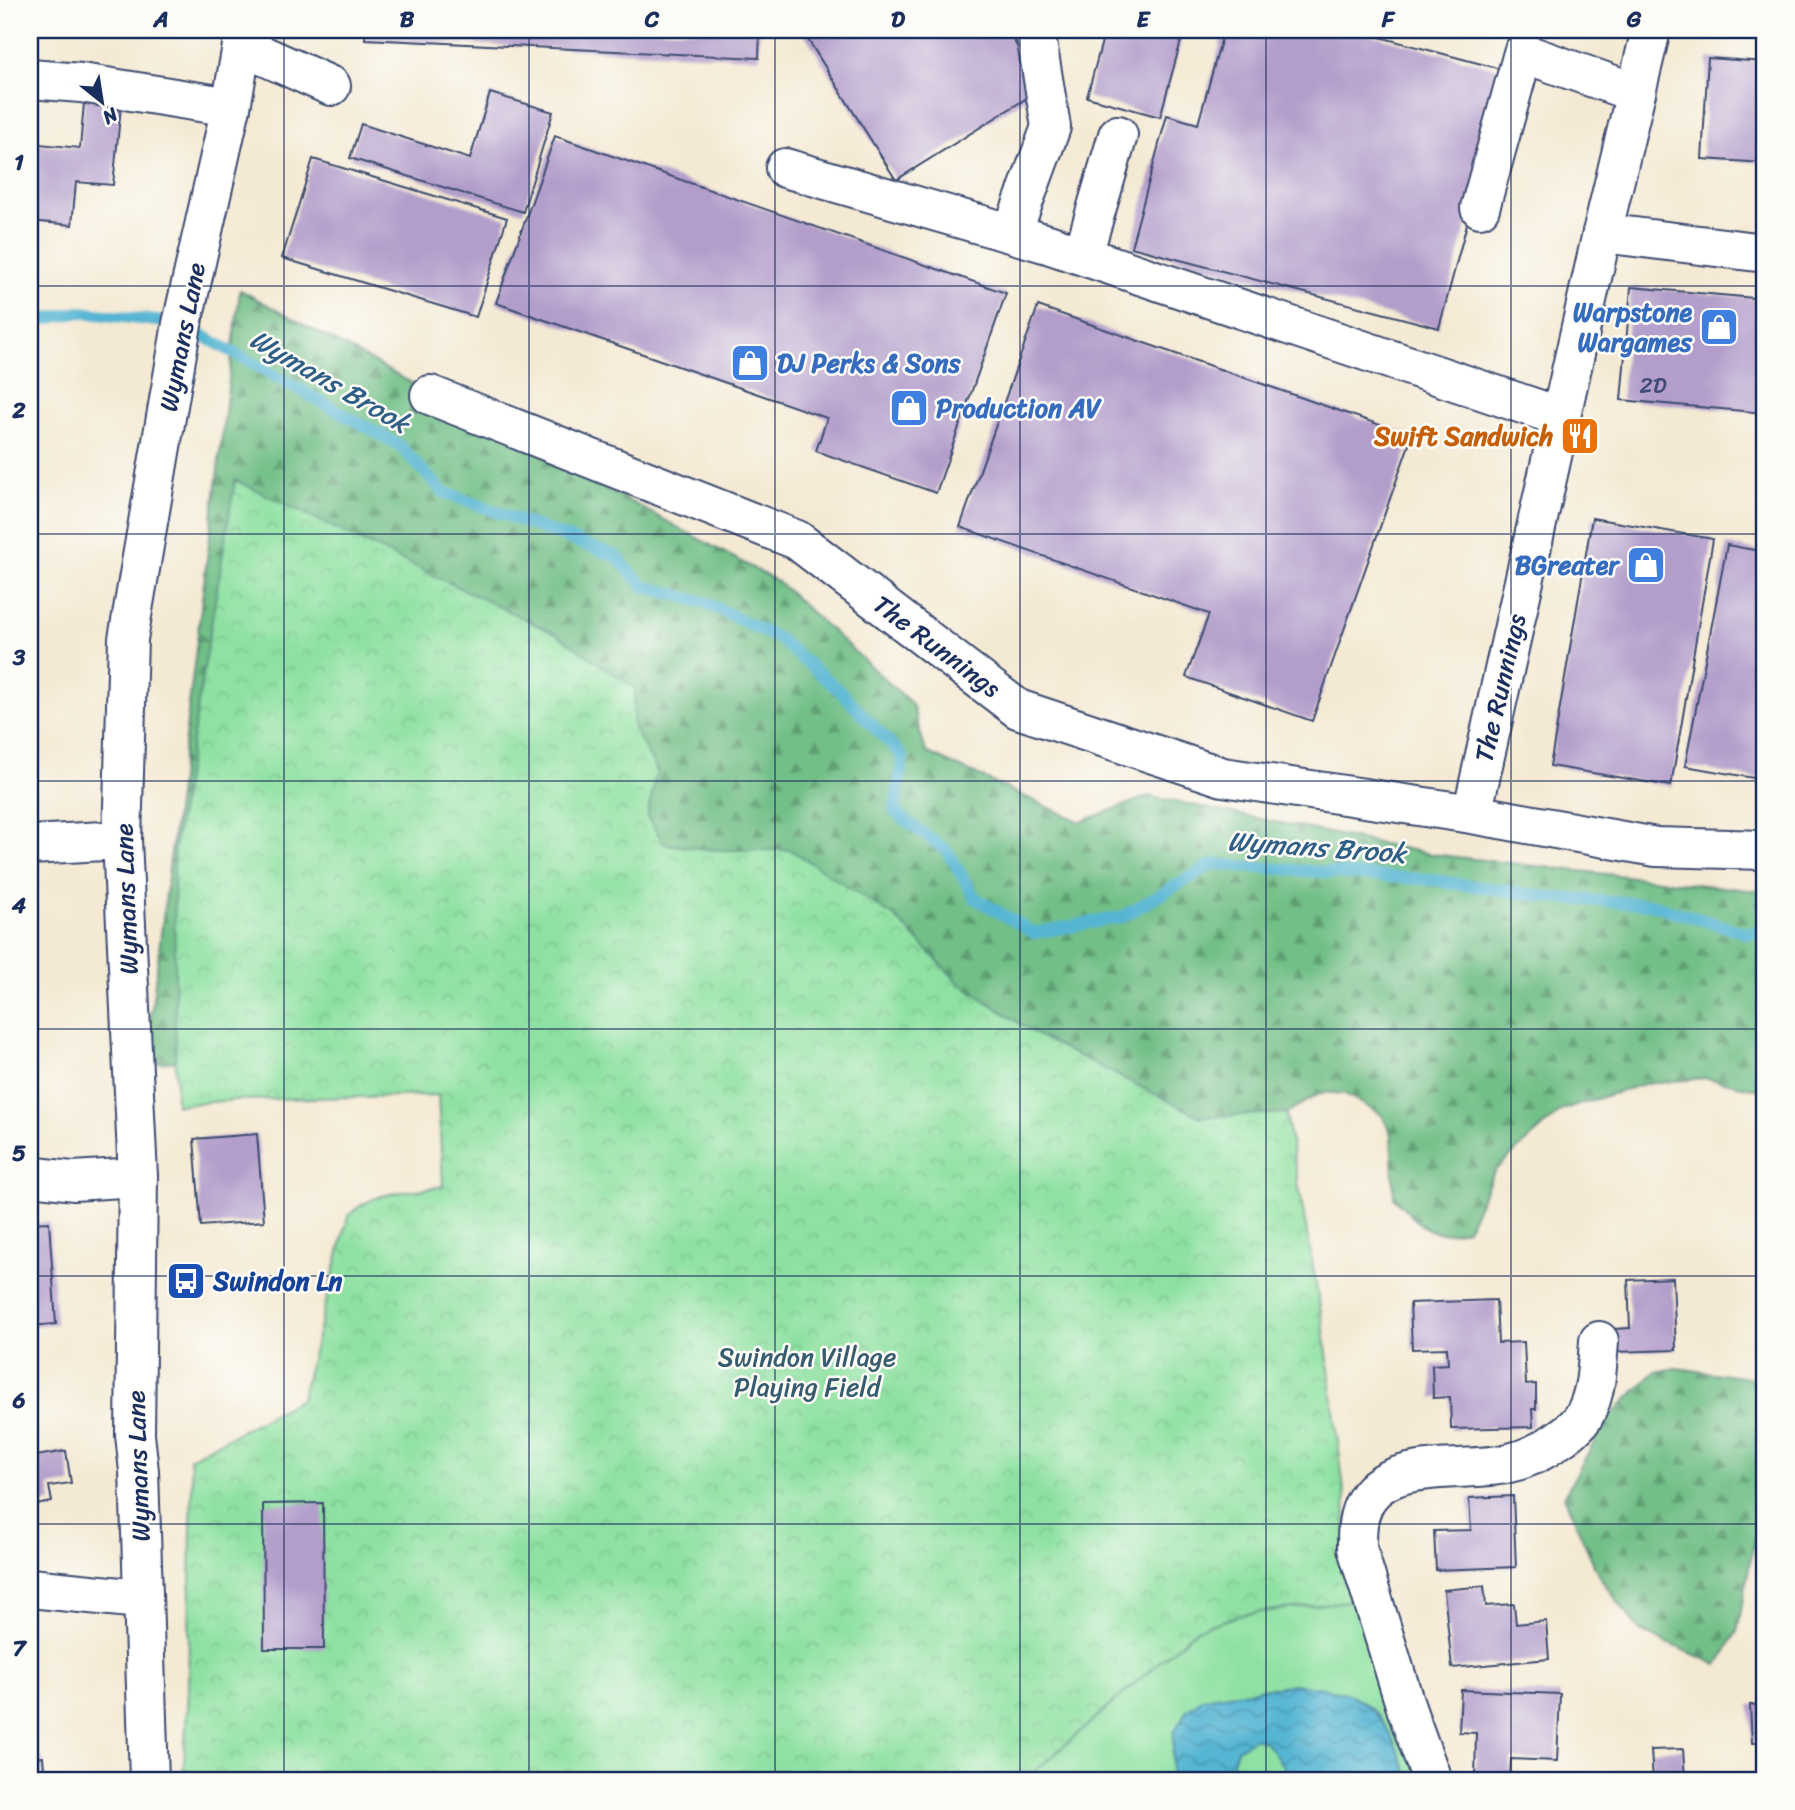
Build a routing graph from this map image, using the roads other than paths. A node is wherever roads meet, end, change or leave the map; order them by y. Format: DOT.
graph roads {
  1 [pos="1035,30"];
  2 [pos="1651,30"];
  3 [pos="244,38"];
  4 [pos="30,79"];
  5 [pos="331,86"];
  6 [pos="1636,93"];
  7 [pos="231,107"];
  8 [pos="1118,135"];
  9 [pos="785,169"];
  10 [pos="1480,208"];
  11 [pos="1012,233"];
  12 [pos="1602,233"];
  13 [pos="1765,253"];
  14 [pos="1083,255"];
  15 [pos="430,395"];
  16 [pos="1561,417"];
  17 [pos="1472,814"];
  18 [pos="122,840"];
  19 [pos="30,845"];
  20 [pos="1765,850"];
  21 [pos="30,1176"];
  22 [pos="138,1177"];
  23 [pos="1599,1341"];
  24 [pos="30,1588"];
  25 [pos="141,1599"];
  26 [pos="149,1780"];
  27 [pos="1432,1780"];
  1 -- 11 [label="street"];
  2 -- 6 [label="street, The Runnings"];
  3 -- 5 [label="street"];
  3 -- 7 [label="street, Wymans Lane"];
  4 -- 7 [label="street"];
  6 -- 10 [label="street"];
  6 -- 12 [label="street, The Runnings"];
  7 -- 18 [label="street, Wymans Lane"];
  8 -- 14 [label="street"];
  9 -- 11 [label="street"];
  11 -- 14 [label="street"];
  12 -- 13 [label="street"];
  12 -- 16 [label="street, The Runnings"];
  14 -- 16 [label="street"];
  15 -- 17 [label="street, The Runnings"];
  16 -- 17 [label="street, The Runnings"];
  17 -- 20 [label="street, The Runnings"];
  18 -- 19 [label="street"];
  18 -- 22 [label="street, Wymans Lane"];
  21 -- 22 [label="street"];
  22 -- 25 [label="street, Wymans Lane"];
  23 -- 27 [label="street"];
  24 -- 25 [label="street"];
  25 -- 26 [label="street, Wymans Lane"];
}
